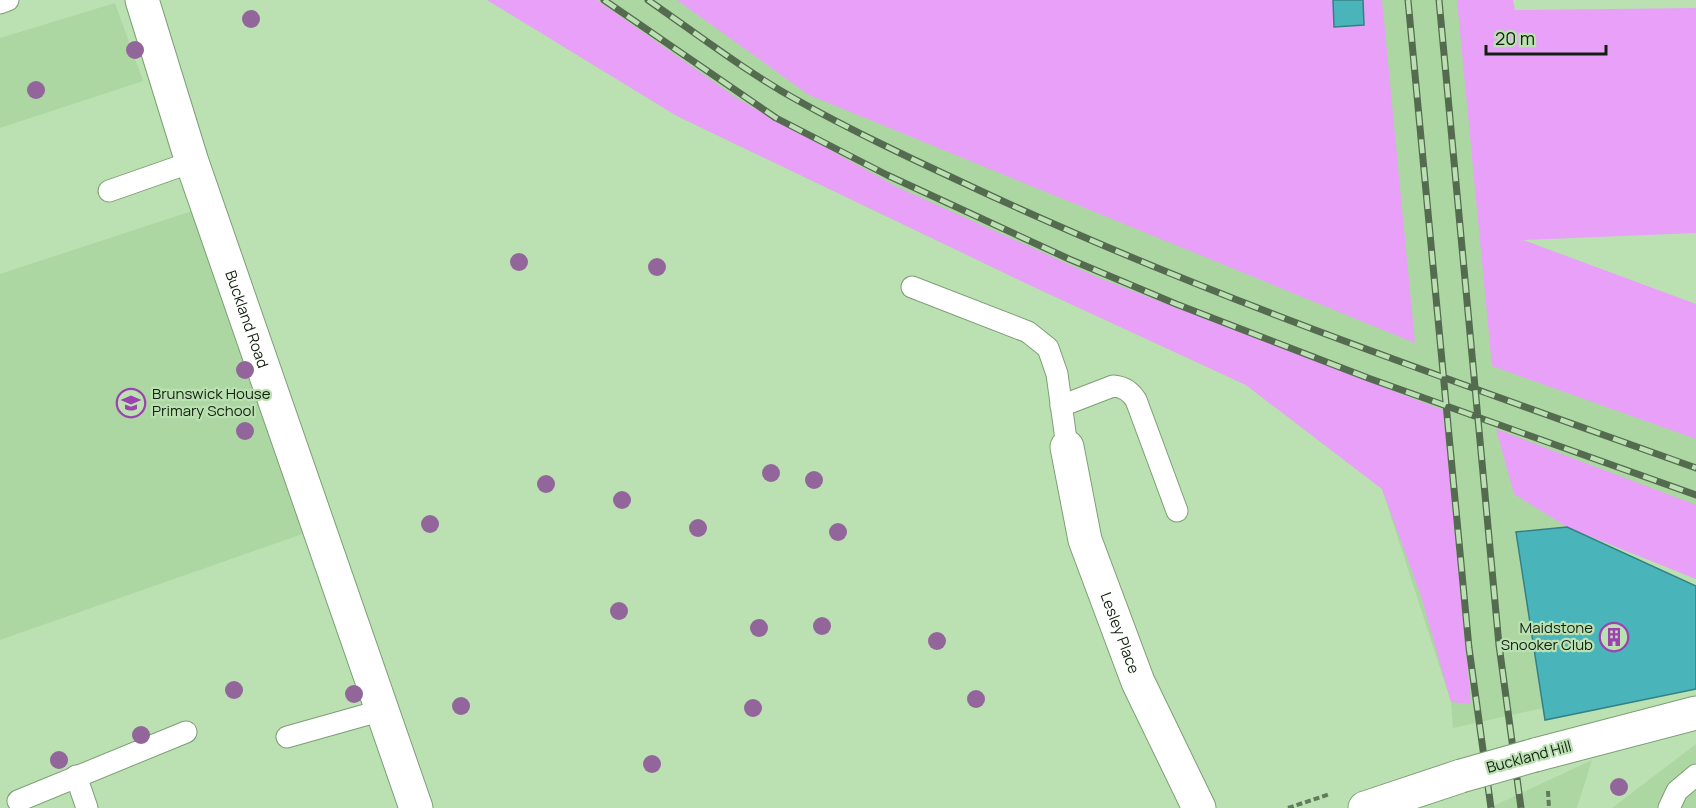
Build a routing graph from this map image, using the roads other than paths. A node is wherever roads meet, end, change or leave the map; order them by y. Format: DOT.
graph roads {
  1 [pos="8,0"];
  2 [pos="142,0"];
  3 [pos="0,3"];
  4 [pos="192,162"];
  5 [pos="109,191"];
  6 [pos="912,287"];
  7 [pos="1061,406"];
  8 [pos="1067,447"];
  9 [pos="1177,511"];
  10 [pos="383,710"];
  11 [pos="1696,713"];
  12 [pos="186,732"];
  13 [pos="287,737"];
  14 [pos="1696,775"];
  15 [pos="76,776"];
  16 [pos="18,801"];
  17 [pos="409,805"];
  18 [pos="87,808"];
  19 [pos="1198,808"];
  20 [pos="1365,808"];
  21 [pos="1669,808"];
  1 -- 3 [label="lane"];
  2 -- 4 [label="street, Buckland Road"];
  4 -- 5 [label="lane"];
  4 -- 10 [label="street, Buckland Road"];
  6 -- 7 [label="lane"];
  7 -- 8 [label="lane"];
  7 -- 9 [label="lane"];
  8 -- 19 [label="street, Lesley Place"];
  10 -- 13 [label="lane"];
  10 -- 17 [label="street, Buckland Road"];
  11 -- 20 [label="street, Buckland Hill, bridge"];
  12 -- 15 [label="lane"];
  14 -- 21 [label="lane"];
  15 -- 16 [label="lane"];
  15 -- 18 [label="lane"];
}
